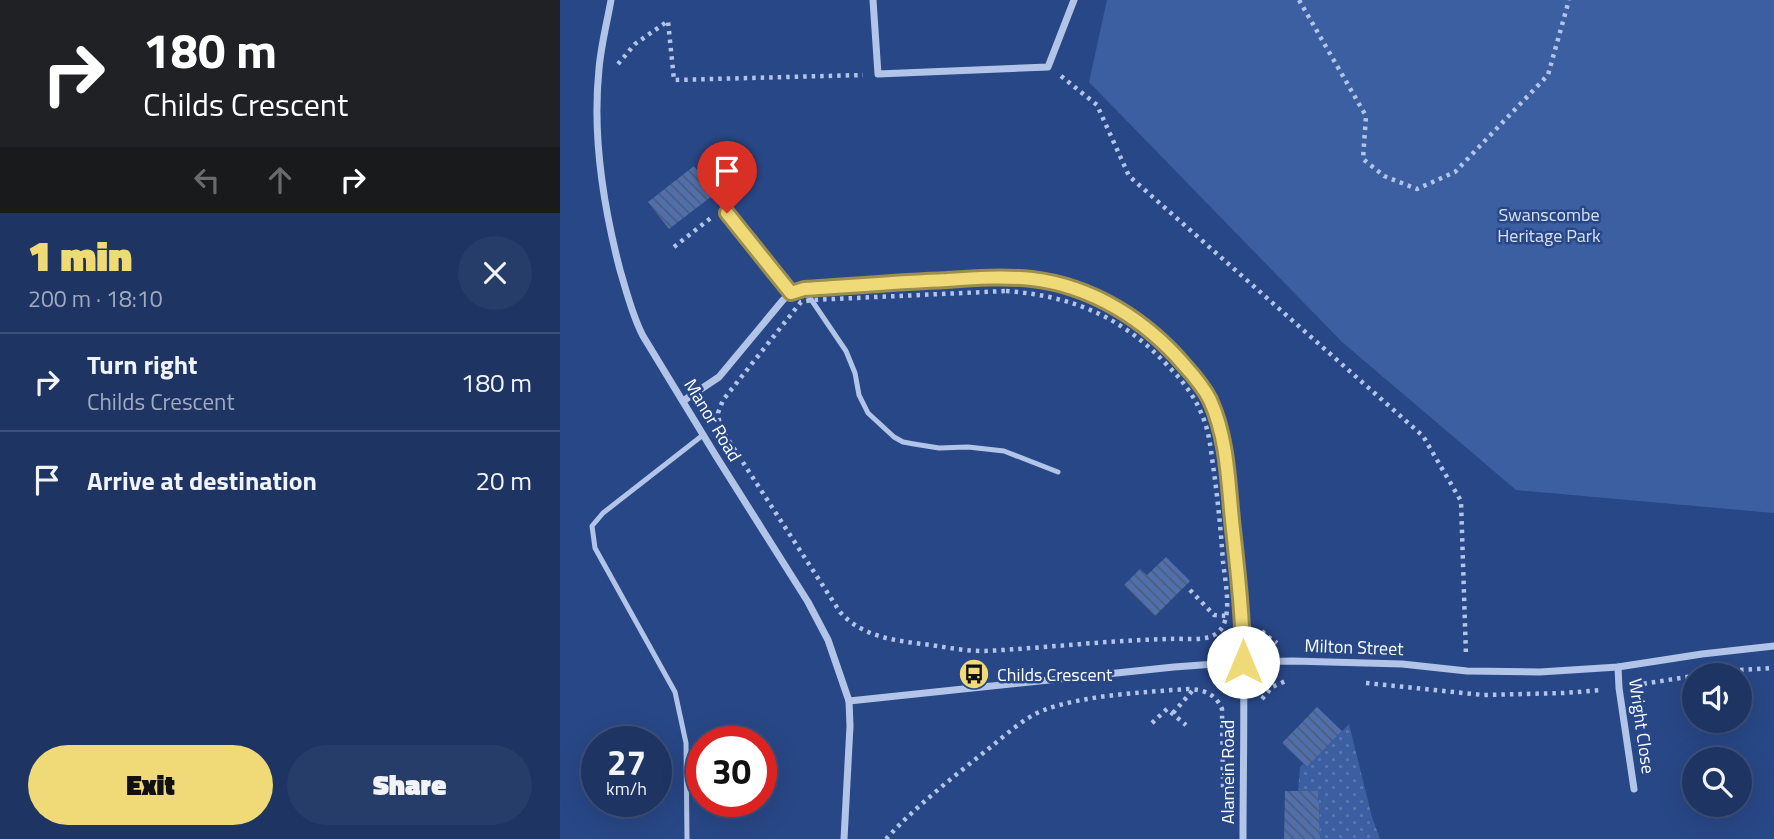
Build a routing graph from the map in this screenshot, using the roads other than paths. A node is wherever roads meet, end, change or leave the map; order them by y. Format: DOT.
graph roads {
  1 [pos="611,0"];
  2 [pos="873,0"];
  3 [pos="1074,0"];
  4 [pos="727,213"];
  5 [pos="804,289"];
  6 [pos="791,293"];
  7 [pos="682,401"];
  8 [pos="704,435"];
  9 [pos="1058,472"];
  10 [pos="1774,646"];
  11 [pos="1243,662"];
  12 [pos="1618,667"];
  13 [pos="849,701"];
  14 [pos="1634,789"];
  15 [pos="687,839"];
  16 [pos="844,839"];
  17 [pos="1243,839"];
  1 -- 7 [label="street, Manor Road"];
  2 -- 3 [label="street"];
  4 -- 6 [label="street"];
  5 -- 6 [label="street"];
  5 -- 9 [label="lane"];
  5 -- 11 [label="street"];
  6 -- 7 [label="street"];
  7 -- 8 [label="street, Manor Road"];
  8 -- 13 [label="street, Manor Road"];
  8 -- 15 [label="lane"];
  10 -- 12 [label="street, Milton Street"];
  11 -- 12 [label="street, Milton Street"];
  11 -- 13 [label="street, Milton Street"];
  11 -- 17 [label="street, Alamein Road"];
  12 -- 14 [label="street, Wright Close"];
  13 -- 16 [label="street, Manor Road"];
}
